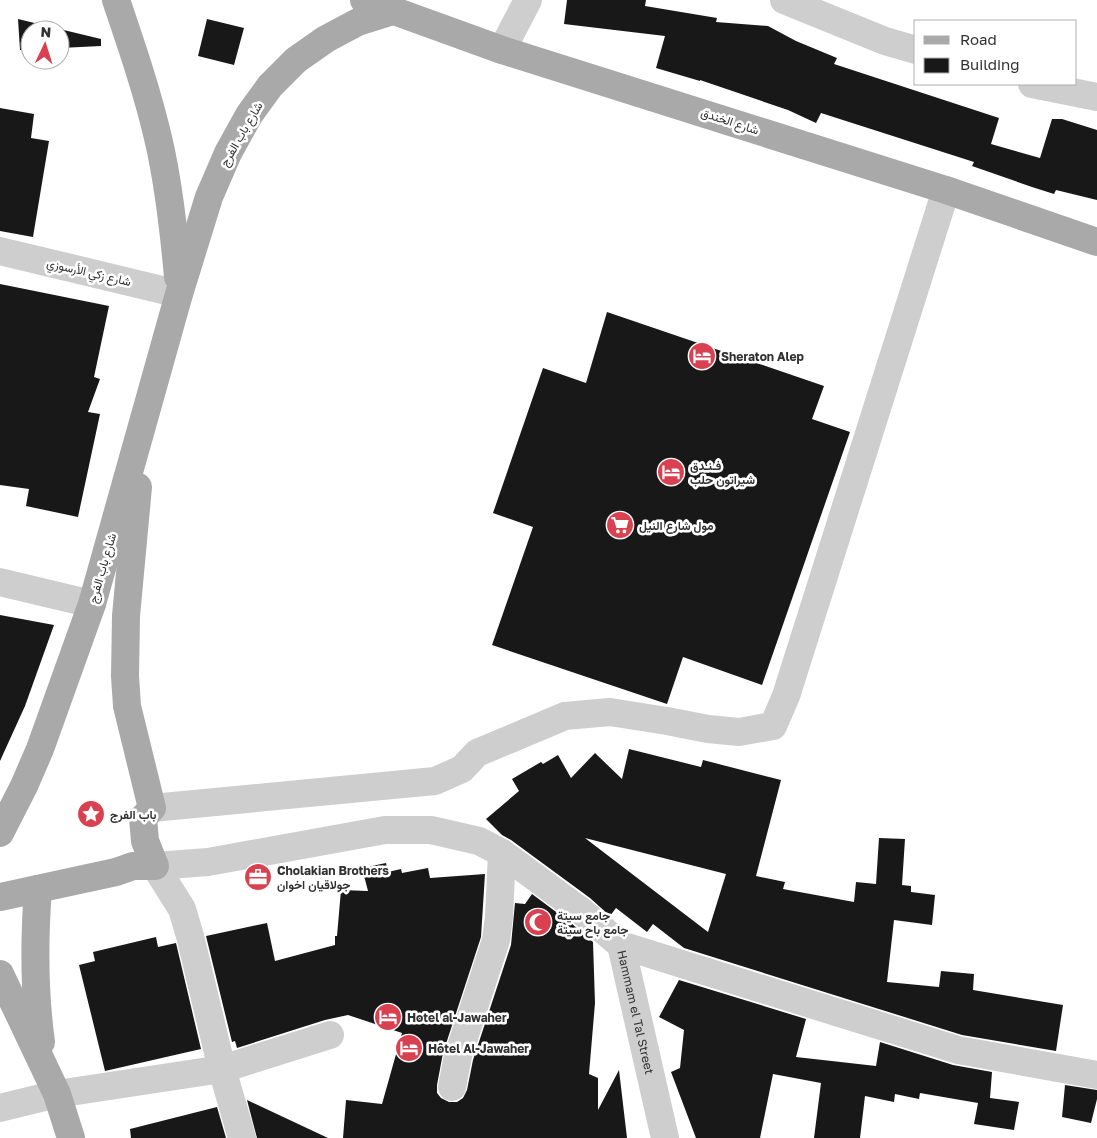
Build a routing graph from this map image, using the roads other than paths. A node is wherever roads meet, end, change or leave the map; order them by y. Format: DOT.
graph roads {
  1 [pos="116,0"];
  2 [pos="364,0"];
  3 [pos="528,0"];
  4 [pos="784,0"];
  5 [pos="393,11"];
  6 [pos="914,49"];
  7 [pos="502,50"];
  8 [pos="1037,85"];
  9 [pos="1097,97"];
  10 [pos="946,190"];
  11 [pos="1097,242"];
  12 [pos="0,251"];
  13 [pos="179,294"];
  14 [pos="145,415"];
  15 [pos="0,582"];
  16 [pos="92,604"];
  17 [pos="152,808"];
  18 [pos="0,833"];
  19 [pos="502,853"];
  20 [pos="156,866"];
  21 [pos="38,889"];
  22 [pos="0,898"];
  23 [pos="621,945"];
  24 [pos="0,974"];
  25 [pos="330,1035"];
  26 [pos="44,1064"];
  27 [pos="222,1069"];
  28 [pos="1097,1075"];
  29 [pos="452,1087"];
  30 [pos="57,1094"];
  31 [pos="0,1108"];
  32 [pos="72,1138"];
  33 [pos="242,1138"];
  34 [pos="665,1138"];
  1 -- 13 [label="main road, شارع باب الفرج"];
  2 -- 5 [label="main road, شارع الخندق"];
  3 -- 7 [label="street"];
  4 -- 6 [label="street"];
  5 -- 7 [label="main road, شارع الخندق"];
  5 -- 13 [label="main road, شارع باب الفرج"];
  7 -- 10 [label="main road, شارع الخندق"];
  8 -- 9 [label="street"];
  10 -- 11 [label="main road, شارع الخندق"];
  10 -- 17 [label="street"];
  12 -- 13 [label="street, شارع زكي الأرسوزي"];
  13 -- 14 [label="main road, شارع باب الفرج"];
  14 -- 16 [label="main road, شارع باب الفرج"];
  14 -- 17 [label="main road"];
  15 -- 16 [label="street"];
  16 -- 18 [label="main road, شارع باب الفرج"];
  17 -- 20 [label="main road"];
  19 -- 20 [label="street, Hammam el Tal Street"];
  19 -- 23 [label="street, Hammam el Tal Street"];
  19 -- 29 [label="street"];
  20 -- 21 [label="main road"];
  20 -- 27 [label="street"];
  21 -- 22 [label="main road"];
  21 -- 26 [label="main road"];
  23 -- 28 [label="street"];
  23 -- 34 [label="street, Hammam el Tal Street"];
  24 -- 26 [label="main road"];
  25 -- 27 [label="street"];
  26 -- 30 [label="main road"];
  27 -- 30 [label="street"];
  27 -- 33 [label="street"];
  30 -- 31 [label="street"];
  30 -- 32 [label="main road"];
}
